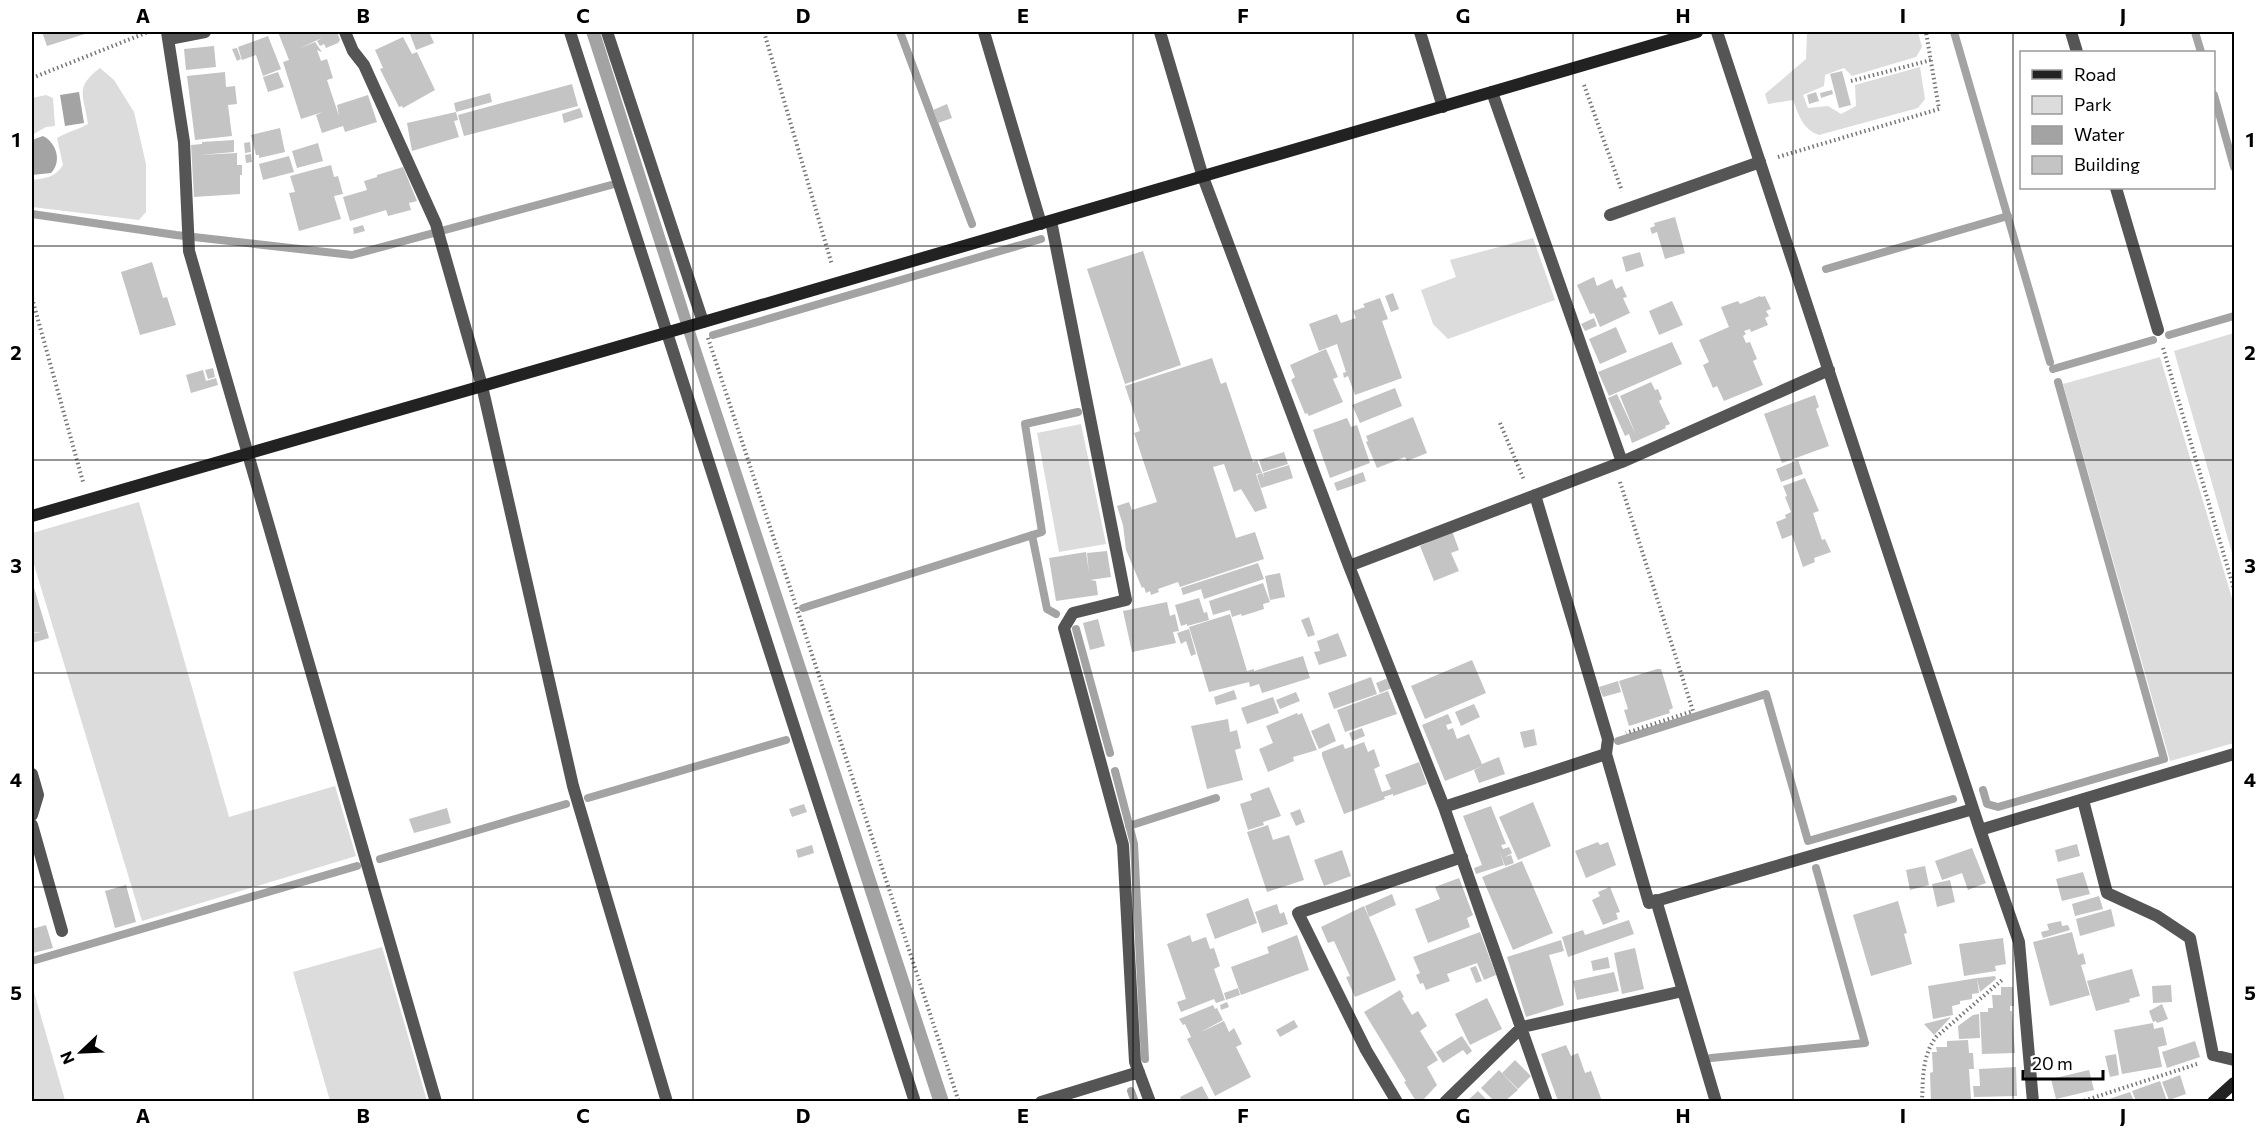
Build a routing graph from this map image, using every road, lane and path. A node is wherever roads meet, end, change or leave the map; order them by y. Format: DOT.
graph roads {
  1 [pos="149,32"];
  2 [pos="205,32"];
  3 [pos="345,32"];
  4 [pos="570,32"];
  5 [pos="607,32"];
  6 [pos="764,32"];
  7 [pos="984,32"];
  8 [pos="1160,32"];
  9 [pos="1420,32"];
  10 [pos="1697,32"];
  11 [pos="1717,32"];
  12 [pos="1926,32"];
  13 [pos="2071,32"];
  14 [pos="168,35"];
  15 [pos="2077,51"];
  16 [pos="1930,60"];
  17 [pos="1578,67"];
  18 [pos="32,78"];
  19 [pos="1851,81"];
  20 [pos="1492,92"];
  21 [pos="1443,107"];
  22 [pos="1760,162"];
  23 [pos="1203,177"];
  24 [pos="2116,189"];
  25 [pos="1628,209"];
  26 [pos="1610,215"];
  27 [pos="1046,222"];
  28 [pos="837,283"];
  29 [pos="32,298"];
  30 [pos="701,323"];
  31 [pos="2158,330"];
  32 [pos="670,332"];
  33 [pos="1828,370"];
  34 [pos="482,386"];
  35 [pos="1500,423"];
  36 [pos="248,454"];
  37 [pos="1618,463"];
  38 [pos="1533,496"];
  39 [pos="88,500"];
  40 [pos="32,516"];
  41 [pos="1349,566"];
  42 [pos="2235,589"];
  43 [pos="1608,739"];
  44 [pos="1606,754"];
  45 [pos="2235,754"];
  46 [pos="32,774"];
  47 [pos="2082,800"];
  48 [pos="1444,807"];
  49 [pos="1973,808"];
  50 [pos="32,815"];
  51 [pos="32,825"];
  52 [pos="1980,830"];
  53 [pos="1462,857"];
  54 [pos="1656,900"];
  55 [pos="62,931"];
  56 [pos="2021,964"];
  57 [pos="1683,991"];
  58 [pos="1522,1027"];
  59 [pos="2213,1055"];
  60 [pos="2235,1060"];
  61 [pos="1139,1072"];
  62 [pos="2235,1083"];
  63 [pos="436,1101"];
  64 [pos="667,1101"];
  65 [pos="915,1101"];
  66 [pos="959,1101"];
  67 [pos="1041,1101"];
  68 [pos="1150,1101"];
  69 [pos="1397,1101"];
  70 [pos="1445,1101"];
  71 [pos="1547,1101"];
  72 [pos="1716,1101"];
  73 [pos="1922,1101"];
  74 [pos="2033,1101"];
  75 [pos="2080,1101"];
  76 [pos="2213,1101"];
  1 -- 18 [label="path"];
  2 -- 14 [label="street"];
  3 -- 34 [label="street"];
  4 -- 32 [label="street"];
  5 -- 30 [label="street"];
  6 -- 28 [label="path"];
  7 -- 27 [label="street"];
  8 -- 23 [label="street"];
  9 -- 21 [label="street"];
  10 -- 17 [label="street"];
  11 -- 22 [label="street"];
  12 -- 16 [label="path"];
  13 -- 15 [label="street"];
  14 -- 36 [label="street"];
  16 -- 19 [label="path"];
  16 -- 22 [label="path"];
  17 -- 20 [label="street"];
  17 -- 25 [label="path"];
  20 -- 21 [label="street"];
  20 -- 37 [label="street"];
  21 -- 23 [label="street"];
  22 -- 25 [label="street"];
  22 -- 33 [label="street"];
  23 -- 27 [label="street"];
  23 -- 41 [label="street"];
  24 -- 31 [label="street"];
  25 -- 26 [label="street"];
  27 -- 28 [label="street"];
  27 -- 61 [label="street"];
  28 -- 30 [label="street"];
  29 -- 39 [label="path"];
  30 -- 32 [label="street"];
  30 -- 66 [label="path"];
  31 -- 42 [label="path"];
  32 -- 34 [label="street"];
  32 -- 65 [label="street"];
  33 -- 37 [label="street"];
  33 -- 49 [label="street"];
  34 -- 36 [label="street"];
  34 -- 64 [label="street"];
  35 -- 38 [label="path"];
  36 -- 39 [label="street"];
  36 -- 63 [label="street"];
  37 -- 38 [label="street"];
  37 -- 43 [label="path"];
  38 -- 41 [label="street"];
  38 -- 43 [label="street"];
  39 -- 40 [label="street"];
  41 -- 48 [label="street"];
  43 -- 44 [label="street"];
  44 -- 48 [label="street"];
  44 -- 54 [label="street"];
  45 -- 47 [label="street"];
  46 -- 50 [label="street"];
  47 -- 52 [label="street"];
  47 -- 59 [label="street"];
  48 -- 53 [label="street"];
  49 -- 52 [label="street"];
  49 -- 54 [label="street"];
  51 -- 55 [label="street"];
  52 -- 56 [label="street"];
  53 -- 58 [label="street"];
  53 -- 69 [label="street"];
  54 -- 57 [label="street"];
  56 -- 73 [label="path"];
  56 -- 74 [label="street"];
  57 -- 58 [label="street"];
  57 -- 72 [label="street"];
  58 -- 70 [label="street"];
  58 -- 71 [label="street"];
  59 -- 60 [label="street"];
  59 -- 75 [label="path"];
  61 -- 67 [label="street"];
  61 -- 68 [label="street"];
  62 -- 76 [label="street"];
}
